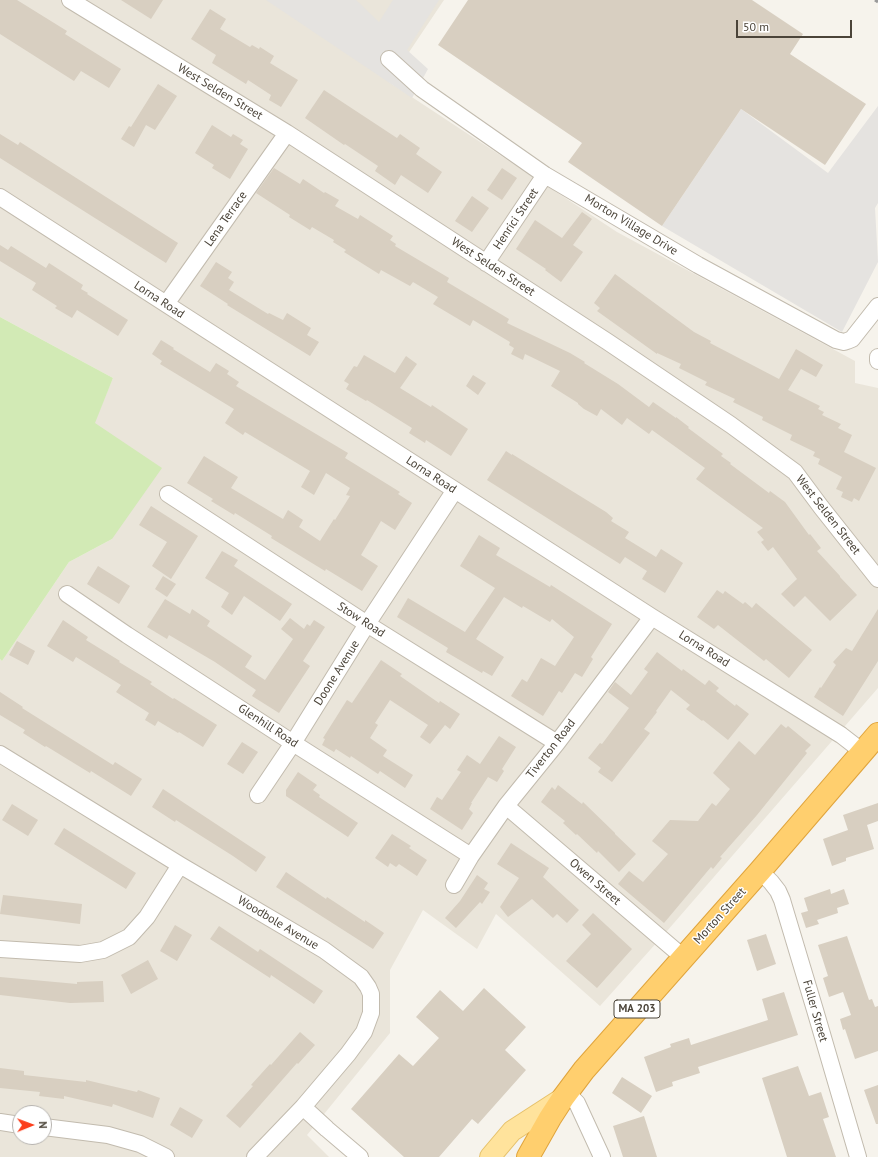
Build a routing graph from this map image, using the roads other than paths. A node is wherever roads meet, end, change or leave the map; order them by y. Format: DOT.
graph roads {
  1 [pos="70,0"];
  2 [pos="389,60"];
  3 [pos="287,133"];
  4 [pos="545,174"];
  5 [pos="0,197"];
  6 [pos="486,263"];
  7 [pos="166,304"];
  8 [pos="878,306"];
  9 [pos="878,357"];
  10 [pos="878,361"];
  11 [pos="455,490"];
  12 [pos="168,494"];
  13 [pos="878,579"];
  14 [pos="67,594"];
  15 [pos="652,617"];
  16 [pos="367,624"];
  17 [pos="878,734"];
  18 [pos="293,743"];
  19 [pos="557,743"];
  20 [pos="863,752"];
  21 [pos="0,754"];
  22 [pos="258,795"];
  23 [pos="506,806"];
  24 [pos="471,856"];
  25 [pos="180,865"];
  26 [pos="760,871"];
  27 [pos="454,885"];
  28 [pos="0,949"];
  29 [pos="683,957"];
  30 [pos="569,1098"];
  31 [pos="303,1107"];
  32 [pos="0,1122"];
  33 [pos="12,1124"];
  34 [pos="52,1129"];
  35 [pos="166,1157"];
  36 [pos="254,1157"];
  37 [pos="360,1157"];
  38 [pos="490,1157"];
  39 [pos="528,1157"];
  40 [pos="602,1157"];
  41 [pos="858,1157"];
  1 -- 3 [label="street, West Selden Street"];
  2 -- 4 [label="street, Morton Village Drive"];
  3 -- 6 [label="street, West Selden Street"];
  3 -- 7 [label="street, Lena Terrace"];
  4 -- 6 [label="street, Henrici Street"];
  4 -- 8 [label="street, Morton Village Drive"];
  5 -- 7 [label="street, Lorna Road"];
  6 -- 13 [label="street, West Selden Street"];
  7 -- 11 [label="street, Lorna Road"];
  9 -- 10 [label="street"];
  11 -- 15 [label="street, Lorna Road"];
  11 -- 16 [label="street, Doone Avenue"];
  12 -- 16 [label="street, Stow Road"];
  14 -- 18 [label="street, Glenhill Road"];
  15 -- 19 [label="street, Tiverton Road"];
  15 -- 20 [label="street, Lorna Road"];
  16 -- 18 [label="street, Doone Avenue"];
  16 -- 19 [label="street, Stow Road"];
  17 -- 20 [label="highway, Morton Street / MA 203"];
  18 -- 22 [label="street, Doone Avenue"];
  18 -- 24 [label="street, Glenhill Road"];
  19 -- 23 [label="street, Tiverton Road"];
  20 -- 26 [label="highway, Morton Street / MA 203"];
  21 -- 25 [label="street, Woodbole Avenue"];
  23 -- 24 [label="street, Tiverton Road"];
  23 -- 29 [label="street, Owen Street"];
  24 -- 27 [label="street, Tiverton Road"];
  25 -- 28 [label="street"];
  25 -- 31 [label="street, Woodbole Avenue"];
  26 -- 29 [label="highway, Morton Street / MA 203"];
  26 -- 41 [label="street, Fuller Street"];
  29 -- 30 [label="highway, Morton Street / MA 203"];
  30 -- 38 [label="main road, Morton Street"];
  30 -- 39 [label="highway, Morton Street / MA 203"];
  30 -- 40 [label="street"];
  31 -- 36 [label="street, Woodbole Avenue"];
  31 -- 37 [label="street"];
  32 -- 33 [label="street"];
  34 -- 35 [label="street"];
}
